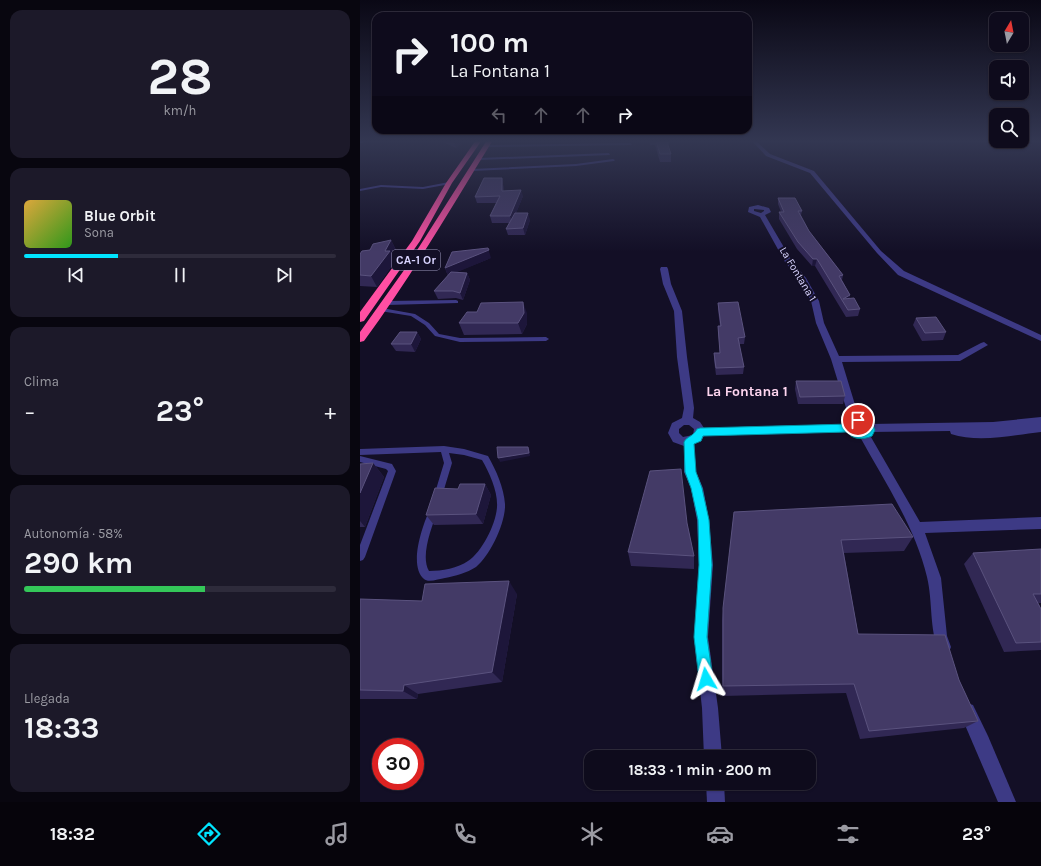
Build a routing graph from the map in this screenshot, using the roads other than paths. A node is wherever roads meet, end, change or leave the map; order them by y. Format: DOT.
graph roads {
  1 [pos="453,177"];
  2 [pos="468,177"];
  3 [pos="817,177"];
  4 [pos="449,183"];
  5 [pos="360,190"];
  6 [pos="762,215"];
  7 [pos="664,269"];
  8 [pos="456,302"];
  9 [pos="385,307"];
  10 [pos="364,310"];
  11 [pos="360,319"];
  12 [pos="1041,338"];
  13 [pos="360,339"];
  14 [pos="546,339"];
  15 [pos="984,345"];
  16 [pos="836,359"];
  17 [pos="687,421"];
  18 [pos="1041,421"];
  19 [pos="853,424"];
  20 [pos="933,427"];
  21 [pos="1041,428"];
  22 [pos="700,432"];
  23 [pos="867,432"];
  24 [pos="689,442"];
  25 [pos="444,449"];
  26 [pos="360,452"];
  27 [pos="360,459"];
  28 [pos="1041,523"];
  29 [pos="917,528"];
  30 [pos="360,557"];
  31 [pos="948,663"];
  32 [pos="962,702"];
  33 [pos="713,750"];
  34 [pos="715,790"];
  35 [pos="716,802"];
  36 [pos="1007,802"];
  1 -- 4 [label="highway, CA-1 Or"];
  2 -- 9 [label="highway, CA-1 Or"];
  3 -- 12 [label="street"];
  4 -- 5 [label="lane"];
  4 -- 10 [label="highway, CA-1 Or"];
  6 -- 16 [label="street, La Fontana 1"];
  7 -- 17 [label="street"];
  8 -- 9 [label="lane"];
  9 -- 13 [label="highway, CA-1 Or"];
  9 -- 14 [label="lane"];
  10 -- 11 [label="highway, CA-1 Or"];
  15 -- 16 [label="street"];
  16 -- 19 [label="street, La Fontana 1"];
  17 -- 22 [label="street"];
  17 -- 24 [label="street"];
  18 -- 20 [label="street"];
  19 -- 22 [label="street"];
  19 -- 23 [label="street"];
  20 -- 21 [label="street"];
  20 -- 23 [label="street"];
  22 -- 24 [label="street"];
  23 -- 29 [label="street"];
  24 -- 33 [label="street"];
  25 -- 25 [label="lane"];
  25 -- 26 [label="lane"];
  27 -- 30 [label="lane"];
  28 -- 29 [label="street"];
  29 -- 31 [label="street"];
  32 -- 36 [label="street"];
  34 -- 35 [label="street"];
}
